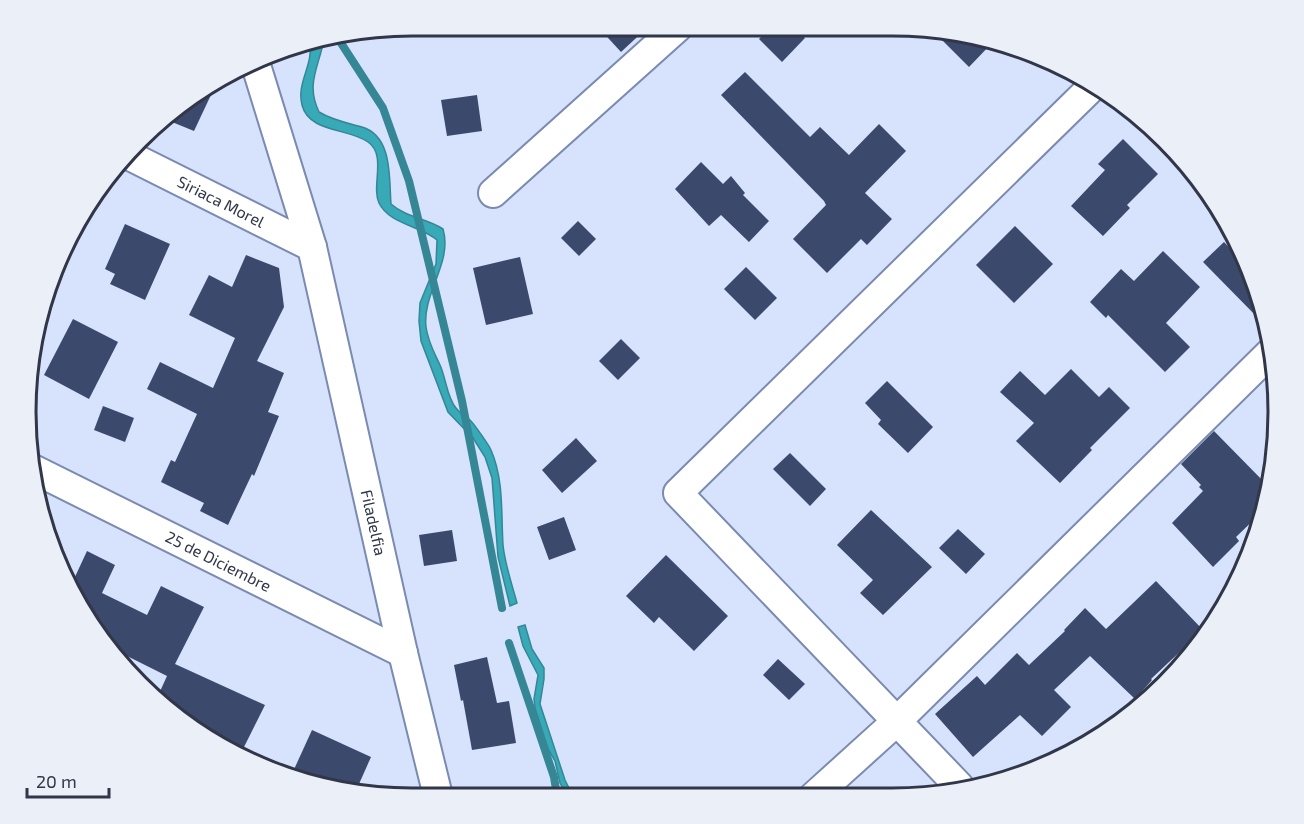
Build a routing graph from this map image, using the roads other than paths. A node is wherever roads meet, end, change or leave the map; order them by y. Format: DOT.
graph roads {
  1 [pos="668,36"];
  2 [pos="257,70"];
  3 [pos="1088,91"];
  4 [pos="134,158"];
  5 [pos="493,193"];
  6 [pos="312,247"];
  7 [pos="1264,359"];
  8 [pos="41,473"];
  9 [pos="403,653"];
  10 [pos="897,721"];
  11 [pos="956,783"];
  12 [pos="436,788"];
  13 [pos="823,788"];
  1 -- 5 [label="street"];
  2 -- 6 [label="street, Filadelfia"];
  3 -- 10 [label="street"];
  4 -- 6 [label="street, Siriaca Morel"];
  6 -- 9 [label="street, Filadelfia"];
  7 -- 10 [label="street"];
  8 -- 9 [label="street, 25 de Diciembre"];
  9 -- 12 [label="street, Filadelfia"];
  10 -- 11 [label="street"];
  10 -- 13 [label="street"];
}
